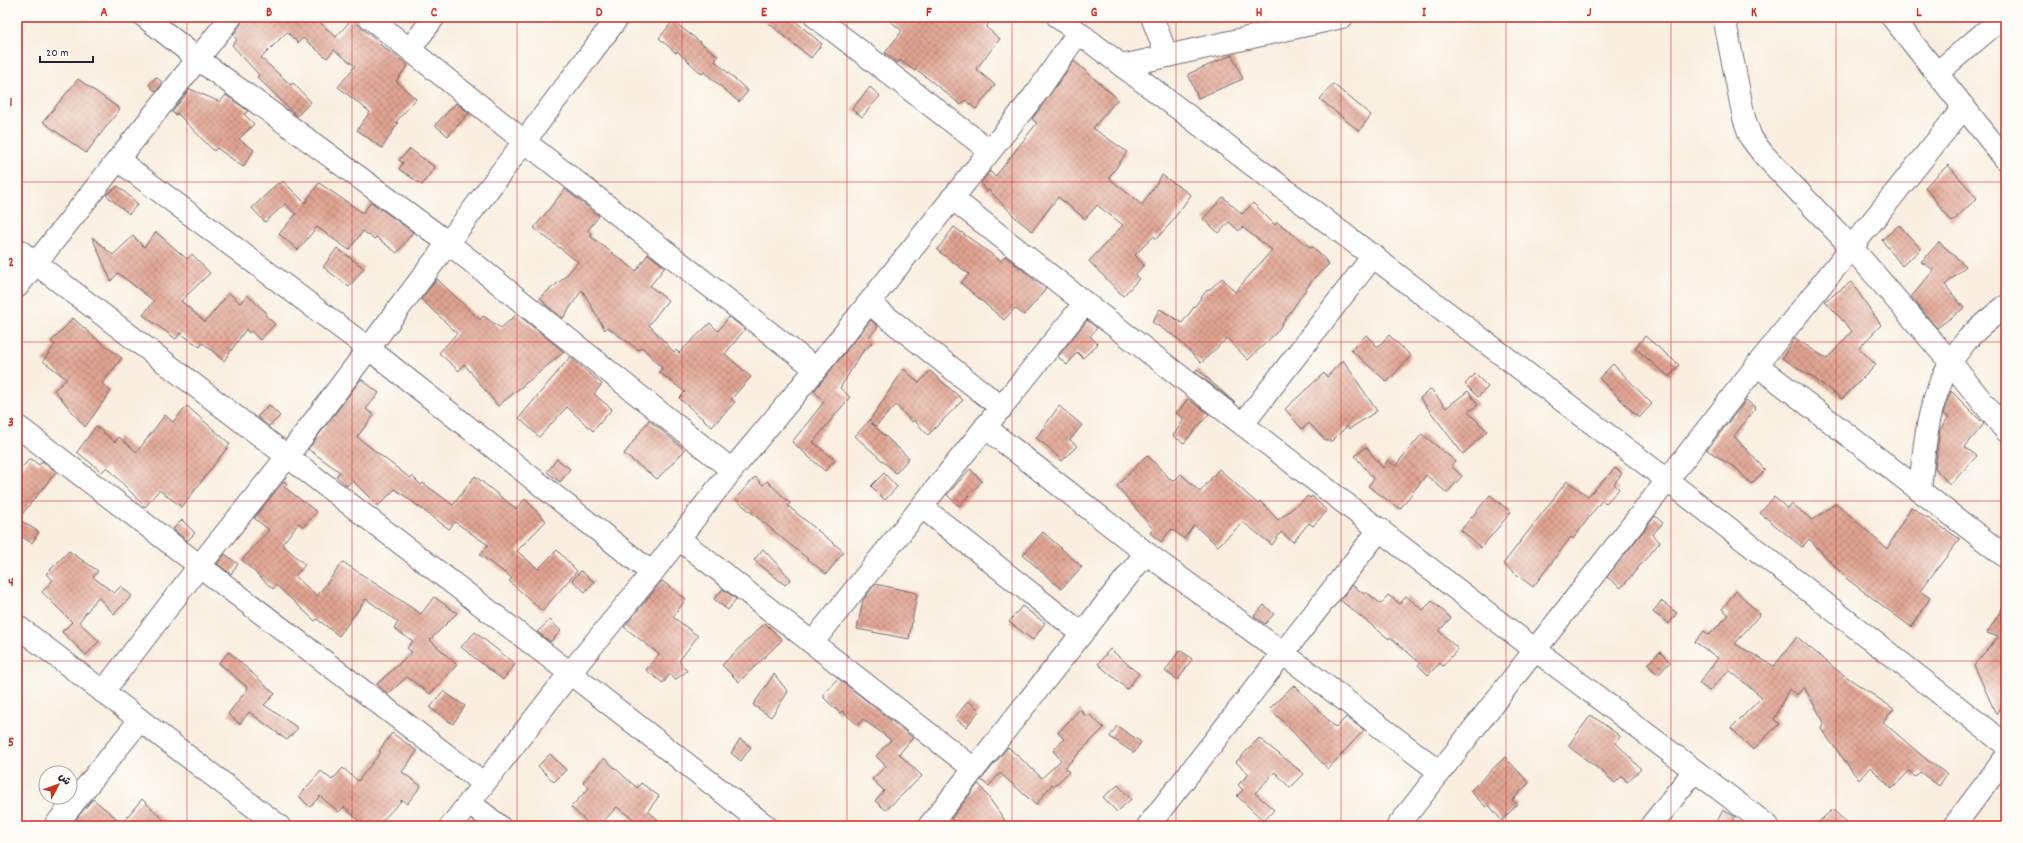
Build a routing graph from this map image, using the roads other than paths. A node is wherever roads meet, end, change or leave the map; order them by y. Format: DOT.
graph roads {
  1 [pos="145,17"];
  2 [pos="231,17"];
  3 [pos="369,17"];
  4 [pos="434,17"];
  5 [pos="618,17"];
  6 [pos="816,17"];
  7 [pos="1058,17"];
  8 [pos="1152,17"];
  9 [pos="1342,17"];
  10 [pos="1724,17"];
  11 [pos="1892,17"];
  12 [pos="2003,17"];
  13 [pos="1078,33"];
  14 [pos="410,49"];
  15 [pos="1167,56"];
  16 [pos="198,59"];
  17 [pos="1122,66"];
  18 [pos="1937,73"];
  19 [pos="1964,107"];
  20 [pos="524,141"];
  21 [pos="990,151"];
  22 [pos="118,160"];
  23 [pos="2006,160"];
  24 [pos="952,198"];
  25 [pos="447,242"];
  26 [pos="1852,248"];
  27 [pos="17,249"];
  28 [pos="1374,255"];
  29 [pos="36,264"];
  30 [pos="17,287"];
  31 [pos="869,303"];
  32 [pos="1086,304"];
  33 [pos="2006,306"];
  34 [pos="368,348"];
  35 [pos="1951,362"];
  36 [pos="1757,365"];
  37 [pos="816,370"];
  38 [pos="1002,408"];
  39 [pos="1243,424"];
  40 [pos="17,426"];
  41 [pos="985,427"];
  42 [pos="2006,431"];
  43 [pos="287,457"];
  44 [pos="732,470"];
  45 [pos="1667,480"];
  46 [pos="1920,491"];
  47 [pos="922,507"];
  48 [pos="1380,529"];
  49 [pos="679,538"];
  50 [pos="1146,553"];
  51 [pos="2006,557"];
  52 [pos="200,565"];
  53 [pos="652,573"];
  54 [pos="17,626"];
  55 [pos="1081,633"];
  56 [pos="812,643"];
  57 [pos="1534,649"];
  58 [pos="1284,654"];
  59 [pos="570,673"];
  60 [pos="103,692"];
  61 [pos="140,720"];
  62 [pos="2006,745"];
  63 [pos="2006,757"];
  64 [pos="974,769"];
  65 [pos="1694,771"];
  66 [pos="1440,772"];
  67 [pos="483,783"];
  68 [pos="470,803"];
  69 [pos="55,826"];
  70 [pos="279,826"];
  71 [pos="451,826"];
  72 [pos="499,826"];
  73 [pos="766,826"];
  74 [pos="929,826"];
  75 [pos="1148,826"];
  76 [pos="1398,826"];
  77 [pos="1651,826"];
  78 [pos="1768,826"];
  79 [pos="1954,826"];
  1 -- 16 [label="street"];
  2 -- 16 [label="street"];
  3 -- 14 [label="street"];
  4 -- 14 [label="street"];
  5 -- 20 [label="street"];
  6 -- 21 [label="street"];
  7 -- 13 [label="street"];
  8 -- 15 [label="street"];
  9 -- 15 [label="street"];
  10 -- 26 [label="street"];
  11 -- 18 [label="street"];
  12 -- 18 [label="street"];
  13 -- 17 [label="street"];
  13 -- 21 [label="street"];
  14 -- 20 [label="street"];
  15 -- 17 [label="street"];
  16 -- 22 [label="street"];
  16 -- 25 [label="street"];
  17 -- 28 [label="street"];
  18 -- 19 [label="street"];
  19 -- 23 [label="street"];
  19 -- 26 [label="street"];
  20 -- 25 [label="street"];
  20 -- 37 [label="street"];
  21 -- 24 [label="street"];
  22 -- 29 [label="street"];
  22 -- 34 [label="street"];
  24 -- 31 [label="street"];
  24 -- 32 [label="street"];
  25 -- 34 [label="street"];
  25 -- 44 [label="street"];
  26 -- 35 [label="street"];
  26 -- 36 [label="street"];
  27 -- 29 [label="street"];
  28 -- 39 [label="street"];
  28 -- 45 [label="street"];
  29 -- 30 [label="street"];
  29 -- 43 [label="street"];
  31 -- 37 [label="street"];
  31 -- 38 [label="street"];
  32 -- 38 [label="street"];
  32 -- 39 [label="street"];
  33 -- 35 [label="street"];
  34 -- 43 [label="street"];
  34 -- 53 [label="street"];
  35 -- 42 [label="street"];
  35 -- 46 [label="street"];
  36 -- 45 [label="street"];
  36 -- 46 [label="street"];
  37 -- 44 [label="street"];
  38 -- 41 [label="street"];
  39 -- 48 [label="street"];
  40 -- 52 [label="street"];
  41 -- 47 [label="street"];
  41 -- 50 [label="street"];
  43 -- 52 [label="street"];
  43 -- 59 [label="street"];
  44 -- 49 [label="street"];
  45 -- 57 [label="street"];
  45 -- 62 [label="street"];
  46 -- 51 [label="street"];
  47 -- 55 [label="street"];
  47 -- 56 [label="street"];
  48 -- 57 [label="street"];
  48 -- 58 [label="street"];
  49 -- 53 [label="street"];
  49 -- 56 [label="street"];
  50 -- 55 [label="street"];
  50 -- 58 [label="street"];
  52 -- 60 [label="street"];
  52 -- 67 [label="street"];
  53 -- 59 [label="street"];
  54 -- 60 [label="street"];
  55 -- 64 [label="street"];
  56 -- 64 [label="street"];
  57 -- 65 [label="street"];
  57 -- 66 [label="street"];
  58 -- 66 [label="street"];
  58 -- 75 [label="street"];
  59 -- 67 [label="street"];
  59 -- 73 [label="street"];
  60 -- 61 [label="street"];
  61 -- 69 [label="street"];
  61 -- 70 [label="street"];
  63 -- 79 [label="street"];
  64 -- 74 [label="street"];
  65 -- 77 [label="street"];
  65 -- 78 [label="street"];
  66 -- 76 [label="street"];
  67 -- 68 [label="street"];
  68 -- 71 [label="street"];
  68 -- 72 [label="street"];
}
